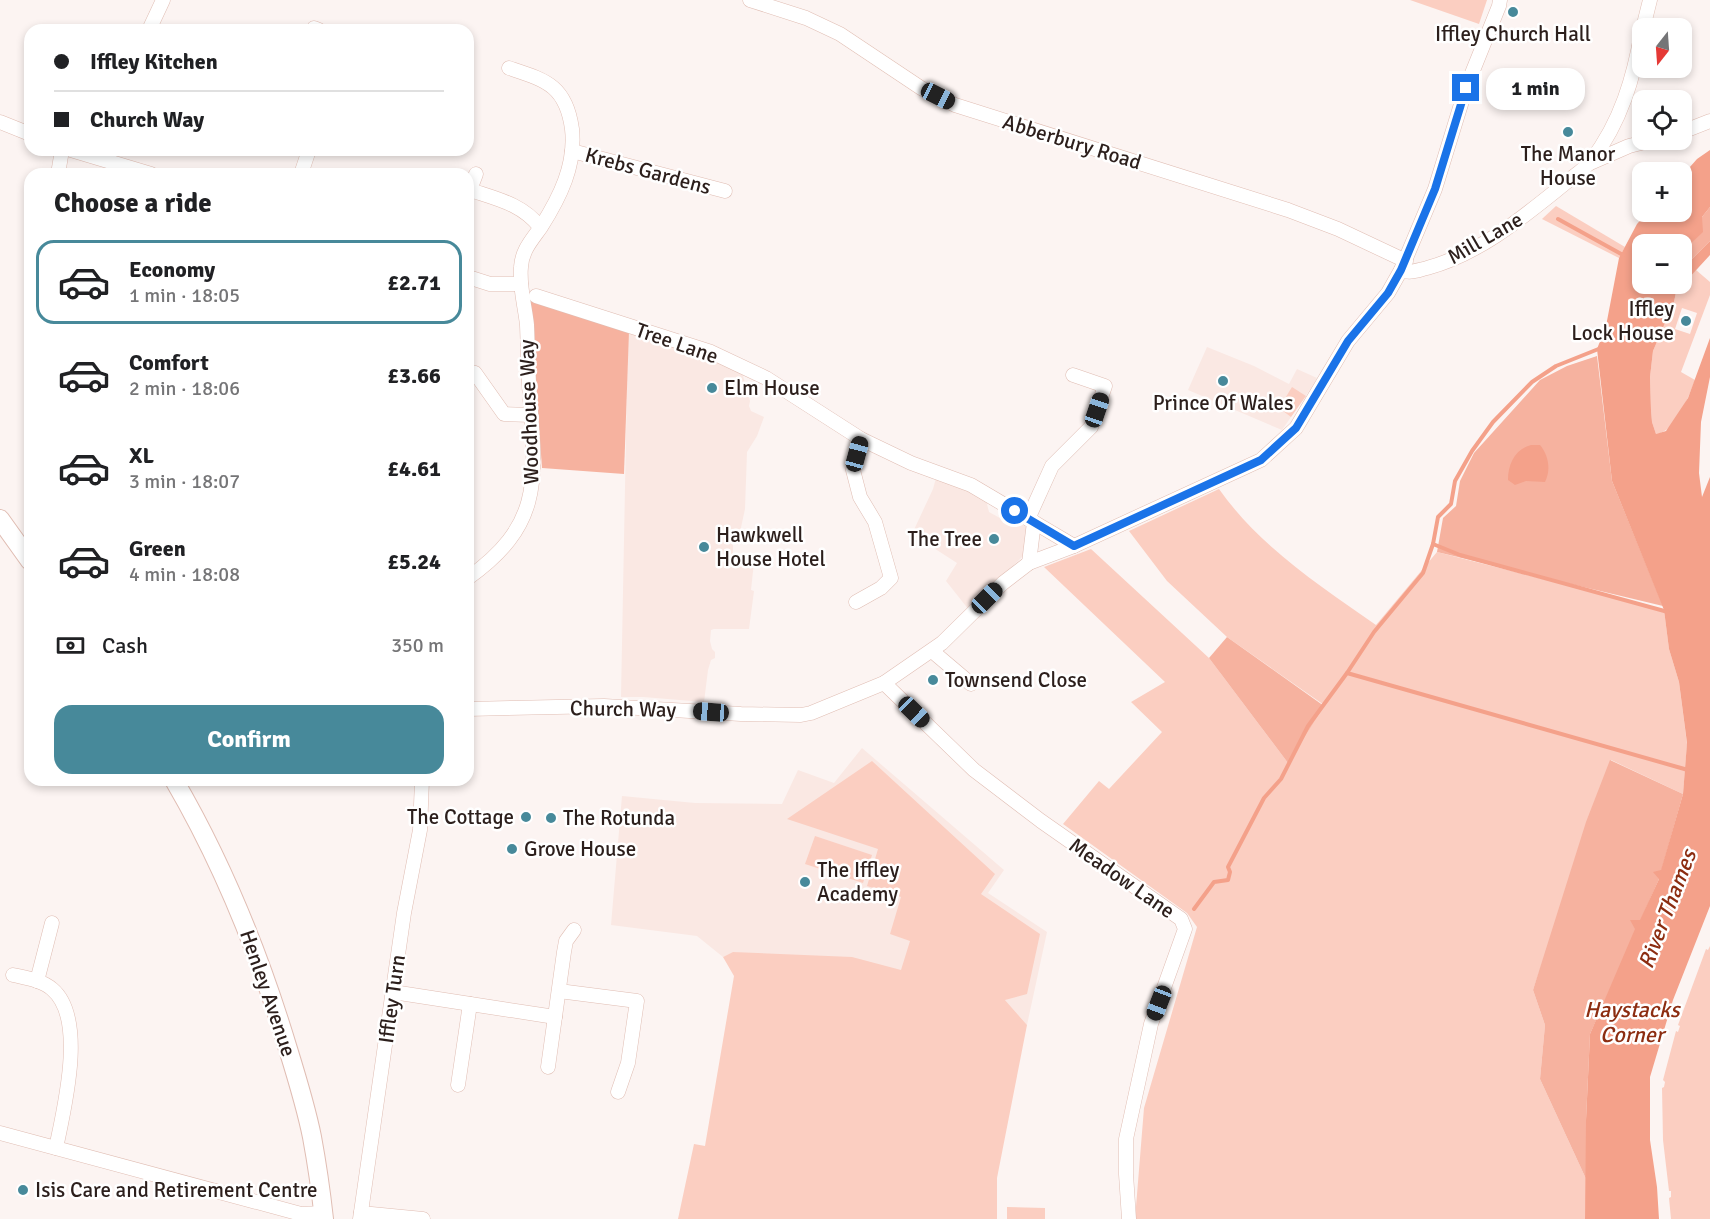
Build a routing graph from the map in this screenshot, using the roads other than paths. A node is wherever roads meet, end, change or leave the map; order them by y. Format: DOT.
graph roads {
  1 [pos="163,0"];
  2 [pos="750,0"];
  3 [pos="1500,0"];
  4 [pos="1650,0"];
  5 [pos="1646,18"];
  6 [pos="152,24"];
  7 [pos="509,68"];
  8 [pos="1632,77"];
  9 [pos="1710,121"];
  10 [pos="0,122"];
  11 [pos="1692,128"];
  12 [pos="24,132"];
  13 [pos="1632,145"];
  14 [pos="572,151"];
  15 [pos="98,156"];
  16 [pos="1590,163"];
  17 [pos="133,168"];
  18 [pos="476,174"];
  19 [pos="474,179"];
  20 [pos="725,191"];
  21 [pos="474,194"];
  22 [pos="540,227"];
  23 [pos="1403,266"];
  24 [pos="474,279"];
  25 [pos="521,284"];
  26 [pos="536,296"];
  27 [pos="474,373"];
  28 [pos="1073,375"];
  29 [pos="531,415"];
  30 [pos="861,439"];
  31 [pos="1031,521"];
  32 [pos="1,524"];
  33 [pos="1074,546"];
  34 [pos="24,553"];
  35 [pos="1029,563"];
  36 [pos="474,574"];
  37 [pos="856,602"];
  38 [pos="932,651"];
  39 [pos="884,683"];
  40 [pos="971,684"];
  41 [pos="474,709"];
  42 [pos="177,786"];
  43 [pos="422,786"];
  44 [pos="52,922"];
  45 [pos="574,930"];
  46 [pos="13,975"];
  47 [pos="36,981"];
  48 [pos="559,991"];
  49 [pos="393,992"];
  50 [pos="470,1004"];
  51 [pos="555,1017"];
  52 [pos="548,1067"];
  53 [pos="458,1085"];
  54 [pos="618,1092"];
  55 [pos="0,1132"];
  56 [pos="56,1148"];
  57 [pos="324,1216"];
  58 [pos="360,1216"];
  59 [pos="423,1219"];
  60 [pos="1129,1219"];
  1 -- 6 [label="street"];
  2 -- 23 [label="street, Abberbury Road"];
  3 -- 23 [label="street, Church Way"];
  4 -- 5 [label="street, Mill Lane"];
  7 -- 14 [label="street, Woodhouse Way"];
  8 -- 16 [label="street, Mill Lane"];
  9 -- 11 [label="street"];
  10 -- 12 [label="street"];
  13 -- 16 [label="street, Mill Lane"];
  14 -- 20 [label="street, Krebs Gardens"];
  14 -- 22 [label="street, Woodhouse Way"];
  15 -- 17 [label="street"];
  16 -- 23 [label="street, Mill Lane"];
  18 -- 19 [label="street"];
  21 -- 22 [label="street"];
  22 -- 25 [label="street, Woodhouse Way"];
  23 -- 33 [label="street, Church Way"];
  24 -- 25 [label="street"];
  25 -- 29 [label="street, Woodhouse Way"];
  26 -- 30 [label="street, Tree Lane"];
  27 -- 29 [label="street"];
  28 -- 31 [label="street"];
  29 -- 36 [label="street, Woodhouse Way"];
  30 -- 31 [label="street, Tree Lane"];
  30 -- 37 [label="street"];
  31 -- 33 [label="street, Tree Lane"];
  31 -- 35 [label="street"];
  32 -- 34 [label="main road"];
  33 -- 35 [label="street, Church Way"];
  35 -- 38 [label="street, Church Way"];
  38 -- 39 [label="street, Church Way"];
  38 -- 40 [label="street"];
  39 -- 41 [label="street, Church Way"];
  39 -- 60 [label="street, Meadow Lane"];
  42 -- 57 [label="main road, Henley Avenue"];
  43 -- 49 [label="street, Iffley Turn"];
  44 -- 47 [label="street"];
  45 -- 48 [label="street"];
  46 -- 47 [label="street"];
  47 -- 56 [label="street"];
  48 -- 51 [label="street"];
  48 -- 54 [label="street"];
  49 -- 50 [label="street"];
  49 -- 58 [label="street, Iffley Turn"];
  50 -- 51 [label="street"];
  50 -- 53 [label="street"];
  51 -- 52 [label="street"];
  55 -- 56 [label="street"];
  56 -- 57 [label="street"];
  58 -- 59 [label="street"];
}
